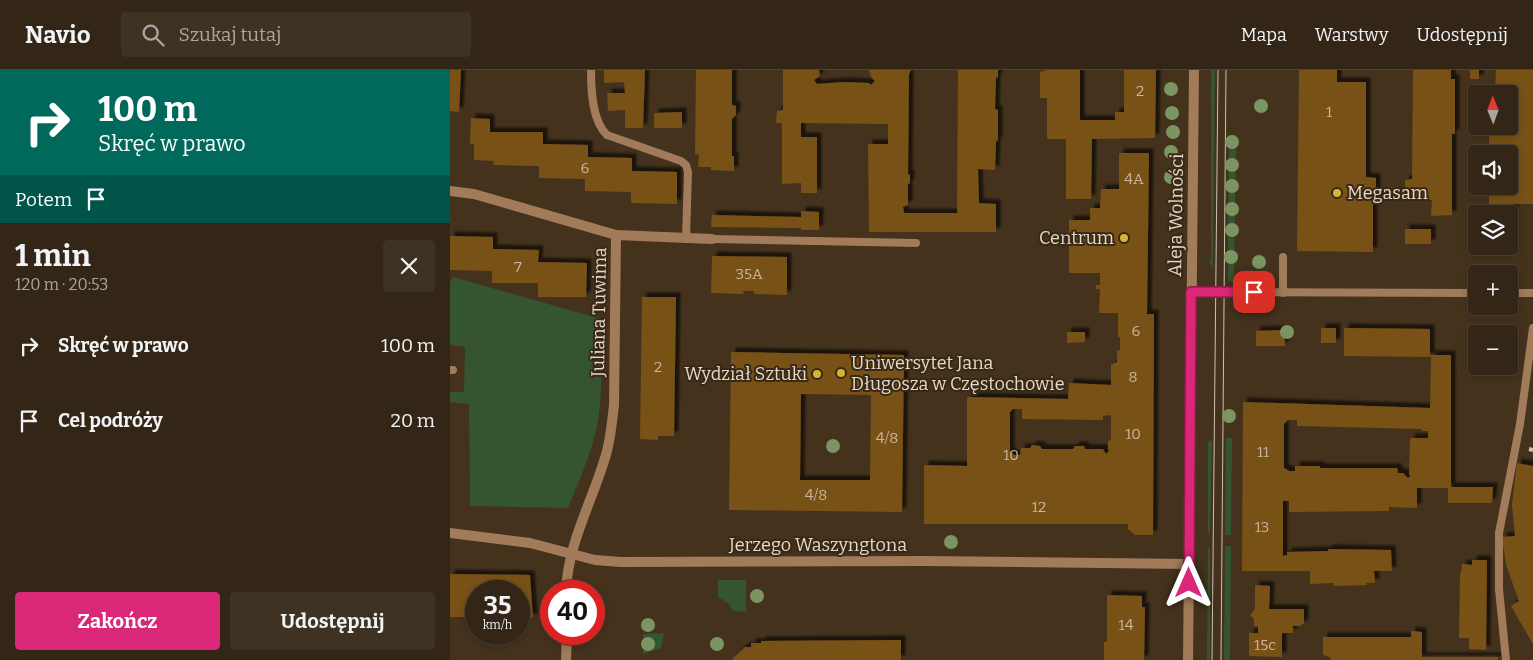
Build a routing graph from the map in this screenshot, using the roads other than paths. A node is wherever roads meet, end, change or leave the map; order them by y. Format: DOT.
graph roads {
  1 [pos="591,70"];
  2 [pos="1194,70"];
  3 [pos="450,191"];
  4 [pos="616,235"];
  5 [pos="686,239"];
  6 [pos="712,239"];
  7 [pos="916,243"];
  8 [pos="1283,257"];
  9 [pos="1191,292"];
  10 [pos="1283,292"];
  11 [pos="1468,293"];
  12 [pos="1518,293"];
  13 [pos="1533,293"];
  14 [pos="1533,328"];
  15 [pos="450,533"];
  16 [pos="571,554"];
  17 [pos="1189,564"];
  18 [pos="567,580"];
  19 [pos="566,645"];
  20 [pos="566,660"];
  21 [pos="1188,660"];
  22 [pos="1506,660"];
  1 -- 5 [label="lane"];
  2 -- 9 [label="street, Aleja Wolności"];
  3 -- 4 [label="street, Juliana Tuwima"];
  4 -- 5 [label="street"];
  4 -- 16 [label="street, Juliana Tuwima"];
  5 -- 6 [label="street"];
  6 -- 7 [label="lane"];
  8 -- 10 [label="lane"];
  9 -- 10 [label="lane"];
  9 -- 17 [label="street, Aleja Wolności"];
  10 -- 11 [label="lane"];
  12 -- 13 [label="lane"];
  14 -- 22 [label="lane"];
  15 -- 16 [label="street, Jerzego Waszyngtona"];
  16 -- 17 [label="street, Jerzego Waszyngtona"];
  16 -- 18 [label="street, Juliana Tuwima"];
  17 -- 21 [label="street, Aleja Wolności"];
  19 -- 20 [label="street"];
}
